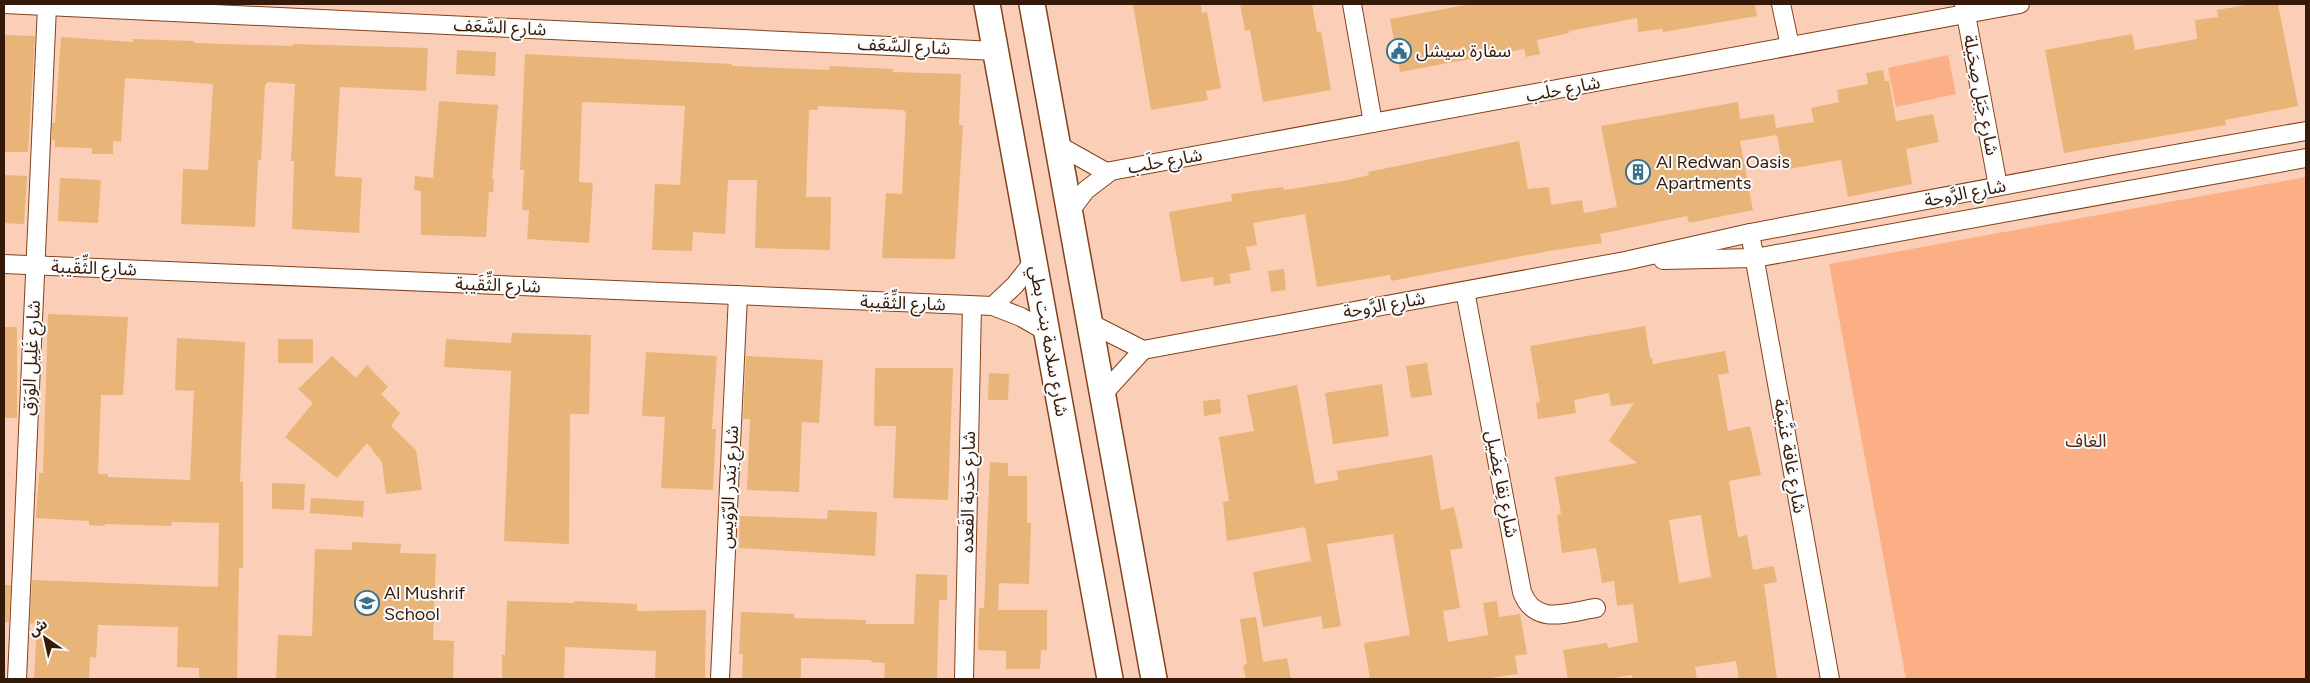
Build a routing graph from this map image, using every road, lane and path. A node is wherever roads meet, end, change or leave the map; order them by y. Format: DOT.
graph roads {
  1 [pos="4,4"];
  2 [pos="987,4"];
  3 [pos="1032,4"];
  4 [pos="1352,4"];
  5 [pos="1781,4"];
  6 [pos="2020,4"];
  7 [pos="47,6"];
  8 [pos="1965,9"];
  9 [pos="1790,46"];
  10 [pos="996,51"];
  11 [pos="1373,123"];
  12 [pos="2306,131"];
  13 [pos="1058,145"];
  14 [pos="2306,158"];
  15 [pos="1106,172"];
  16 [pos="1998,186"];
  17 [pos="1070,211"];
  18 [pos="1750,233"];
  19 [pos="1755,258"];
  20 [pos="1034,261"];
  21 [pos="1626,261"];
  22 [pos="4,264"];
  23 [pos="35,266"];
  24 [pos="1465,291"];
  25 [pos="738,295"];
  26 [pos="972,306"];
  27 [pos="993,306"];
  28 [pos="1090,324"];
  29 [pos="1047,332"];
  30 [pos="1144,350"];
  31 [pos="1103,394"];
  32 [pos="1596,608"];
  33 [pos="17,679"];
  34 [pos="720,679"];
  35 [pos="964,679"];
  36 [pos="1110,679"];
  37 [pos="1154,679"];
  38 [pos="1830,679"];
  1 -- 7 [label="street, شارع السَّعَف"];
  2 -- 10 [label="main road, شارع سلامة بنت بطي"];
  3 -- 13 [label="main road"];
  4 -- 11 [label="street"];
  5 -- 9 [label="street"];
  6 -- 8 [label="street, شارع حلَب"];
  7 -- 10 [label="street, شارع السَّعَف"];
  7 -- 23 [label="street, شارع غَلِيل الوَرَق"];
  8 -- 9 [label="street, شارع حلَب"];
  8 -- 16 [label="street, شارع جَبَل صِحَيلة"];
  9 -- 11 [label="street, شارع حلَب"];
  10 -- 20 [label="main road, شارع سلامة بنت بطي"];
  11 -- 15 [label="street, شارع حلَب"];
  12 -- 16 [label="street, شارع الرَّوحة"];
  13 -- 15 [label="street, شارع حلَب"];
  13 -- 17 [label="main road"];
  14 -- 19 [label="street, شارع الرَّوحة"];
  15 -- 17 [label="street, شارع حلَب"];
  16 -- 18 [label="street, شارع الرَّوحة"];
  17 -- 28 [label="main road"];
  18 -- 19 [label="street, شارع غافة غنَّيمَة"];
  18 -- 21 [label="street, شارع الرَّوحة"];
  19 -- 21 [label="street, شارع الرَّوحة"];
  19 -- 38 [label="street, شارع غافة غنَّيمَة"];
  20 -- 27 [label="street"];
  20 -- 29 [label="main road, شارع سلامة بنت بطي"];
  21 -- 24 [label="street, شارع الرَّوحة"];
  22 -- 23 [label="street, شارع الثِّقَيبة"];
  23 -- 25 [label="street, شارع الثِّقَيبة"];
  23 -- 33 [label="street, شارع غَلِيل الوَرَق"];
  24 -- 30 [label="street, شارع الرَّوحة"];
  24 -- 32 [label="street, شارع نِقا عِضَيل"];
  25 -- 26 [label="street, شارع الثِّقَيبة"];
  25 -- 34 [label="street, شارع بَندر الرّوَيس"];
  26 -- 27 [label="street, شارع الثِّقَيبة"];
  26 -- 35 [label="street, شارع حَدبة القَعده"];
  27 -- 29 [label="street, شارع الثِّقَيبة"];
  28 -- 30 [label="street"];
  28 -- 31 [label="main road"];
  29 -- 36 [label="main road, شارع سلامة بنت بطي"];
  30 -- 31 [label="street"];
  31 -- 37 [label="main road"];
}
